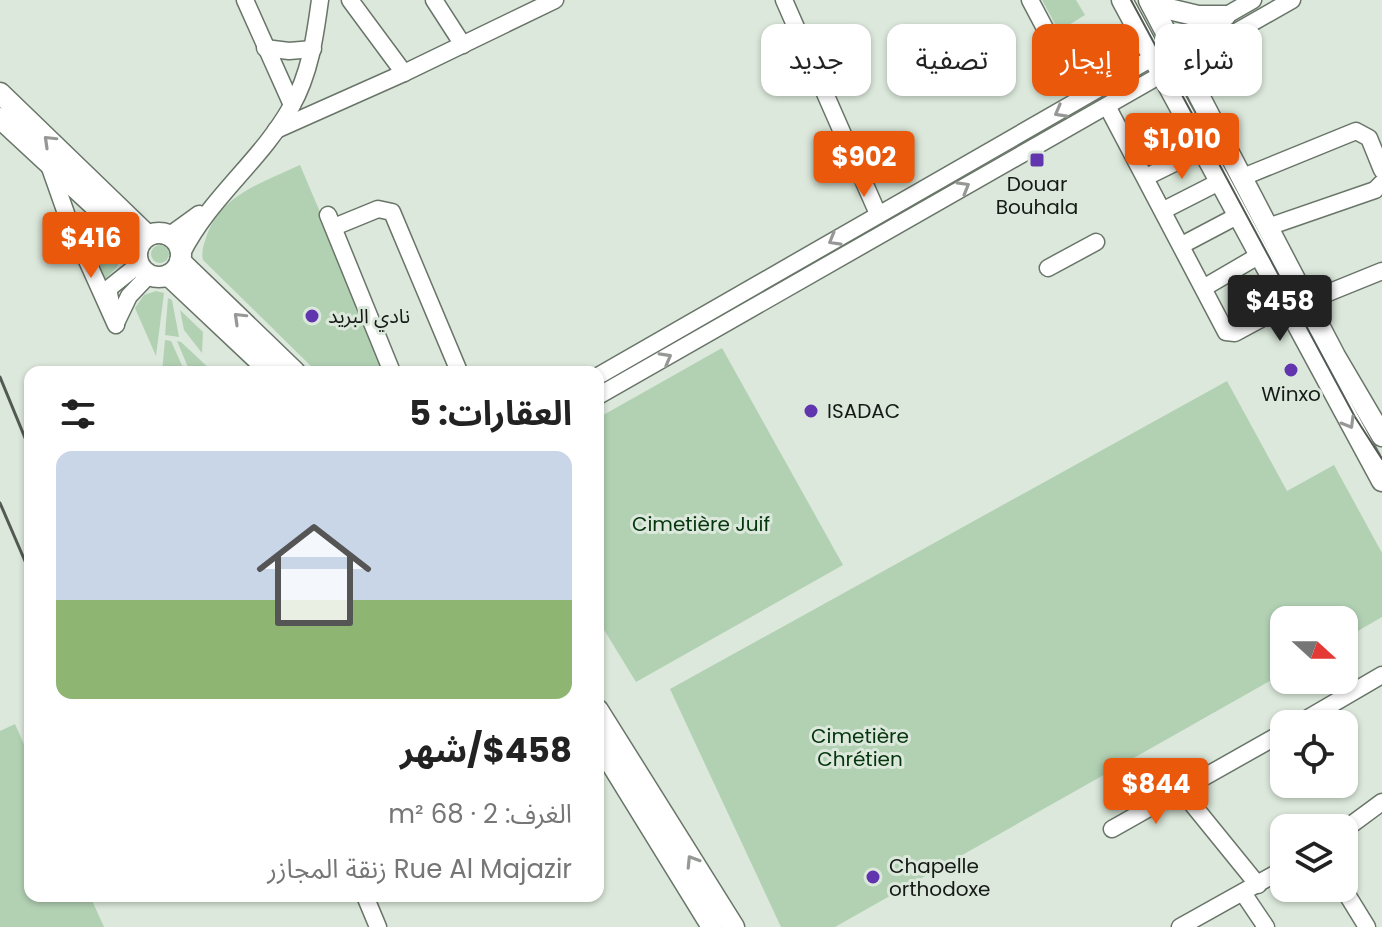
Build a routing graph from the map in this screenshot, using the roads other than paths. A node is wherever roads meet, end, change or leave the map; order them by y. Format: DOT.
graph roads {
  1 [pos="245,0"];
  2 [pos="320,0"];
  3 [pos="350,0"];
  4 [pos="434,0"];
  5 [pos="555,0"];
  6 [pos="784,0"];
  7 [pos="1030,0"];
  8 [pos="1122,0"];
  9 [pos="1253,0"];
  10 [pos="1292,0"];
  11 [pos="1150,3"];
  12 [pos="1225,16"];
  13 [pos="1043,24"];
  14 [pos="1162,24"];
  15 [pos="1215,24"];
  16 [pos="1241,24"];
  17 [pos="463,45"];
  18 [pos="265,48"];
  19 [pos="313,49"];
  20 [pos="1155,65"];
  21 [pos="1155,68"];
  22 [pos="1155,68"];
  23 [pos="404,73"];
  24 [pos="0,93"];
  25 [pos="1172,96"];
  26 [pos="1200,96"];
  27 [pos="292,105"];
  28 [pos="1107,106"];
  29 [pos="1184,117"];
  30 [pos="0,118"];
  31 [pos="276,130"];
  32 [pos="1130,144"];
  33 [pos="1201,150"];
  34 [pos="49,165"];
  35 [pos="1382,170"];
  36 [pos="1146,177"];
  37 [pos="1243,177"];
  38 [pos="1219,182"];
  39 [pos="1382,183"];
  40 [pos="210,206"];
  41 [pos="1164,210"];
  42 [pos="878,214"];
  43 [pos="1237,216"];
  44 [pos="1268,227"];
  45 [pos="170,235"];
  46 [pos="1096,242"];
  47 [pos="1182,245"];
  48 [pos="1258,256"];
  49 [pos="157,259"];
  50 [pos="1048,268"];
  51 [pos="1382,271"];
  52 [pos="1205,287"];
  53 [pos="1308,301"];
  54 [pos="1285,306"];
  55 [pos="265,366"];
  56 [pos="288,366"];
  57 [pos="390,366"];
  58 [pos="457,366"];
  59 [pos="604,373"];
  60 [pos="604,393"];
  61 [pos="1382,436"];
  62 [pos="1382,481"];
  63 [pos="1382,675"];
  64 [pos="1322,710"];
  65 [pos="604,720"];
  66 [pos="1270,740"];
  67 [pos="604,752"];
  68 [pos="1180,789"];
  69 [pos="1382,802"];
  70 [pos="1358,820"];
  71 [pos="1112,829"];
  72 [pos="1270,877"];
  73 [pos="1250,889"];
  74 [pos="368,902"];
  75 [pos="1352,902"];
  76 [pos="378,927"];
  77 [pos="712,927"];
  78 [pos="734,927"];
  79 [pos="1180,927"];
  80 [pos="1266,927"];
  81 [pos="1367,927"];
  1 -- 18 [label="street"];
  2 -- 19 [label="street"];
  3 -- 23 [label="street"];
  4 -- 17 [label="street"];
  5 -- 17 [label="street"];
  6 -- 42 [label="street"];
  7 -- 13 [label="street"];
  8 -- 20 [label="main road"];
  9 -- 12 [label="street"];
  10 -- 16 [label="street"];
  11 -- 12 [label="main road"];
  11 -- 14 [label="main road"];
  12 -- 15 [label="street"];
  17 -- 23 [label="street"];
  18 -- 19 [label="street"];
  18 -- 27 [label="street"];
  19 -- 27 [label="street"];
  21 -- 42 [label="street, one-way"];
  22 -- 28 [label="street"];
  23 -- 31 [label="street"];
  49 -- 24 [label="main road, one-way"];
  25 -- 29 [label="main road"];
  26 -- 37 [label="main road"];
  27 -- 31 [label="street"];
  28 -- 32 [label="street"];
  60 -- 28 [label="street, one-way"];
  29 -- 32 [label="street"];
  29 -- 33 [label="main road"];
  30 -- 34 [label="main road"];
  31 -- 40 [label="street"];
  32 -- 36 [label="street"];
  33 -- 36 [label="street"];
  33 -- 38 [label="main road"];
  34 -- 49 [label="main road"];
  34 -- 49 [label="street"];
  35 -- 37 [label="street"];
  36 -- 41 [label="street"];
  37 -- 44 [label="main road"];
  38 -- 41 [label="street"];
  38 -- 43 [label="main road"];
  39 -- 44 [label="street"];
  40 -- 45 [label="street"];
  40 -- 49 [label="street"];
  41 -- 47 [label="street"];
  42 -- 59 [label="street, one-way"];
  43 -- 47 [label="street"];
  43 -- 48 [label="main road"];
  44 -- 53 [label="main road"];
  45 -- 49 [label="main road"];
  46 -- 50 [label="street"];
  47 -- 52 [label="street"];
  48 -- 52 [label="street"];
  48 -- 54 [label="main road"];
  49 -- 55 [label="main road"];
  56 -- 49 [label="main road, one-way"];
  51 -- 53 [label="street"];
  52 -- 54 [label="street"];
  53 -- 61 [label="main road"];
  54 -- 62 [label="main road, one-way"];
  57 -- 58 [label="street"];
  63 -- 64 [label="street"];
  78 -- 65 [label="main road, one-way"];
  66 -- 68 [label="street"];
  67 -- 77 [label="main road"];
  68 -- 71 [label="street"];
  68 -- 73 [label="street"];
  69 -- 70 [label="street"];
  72 -- 73 [label="street"];
  73 -- 79 [label="street"];
  73 -- 80 [label="street"];
  74 -- 76 [label="street"];
  75 -- 81 [label="street"];
}
